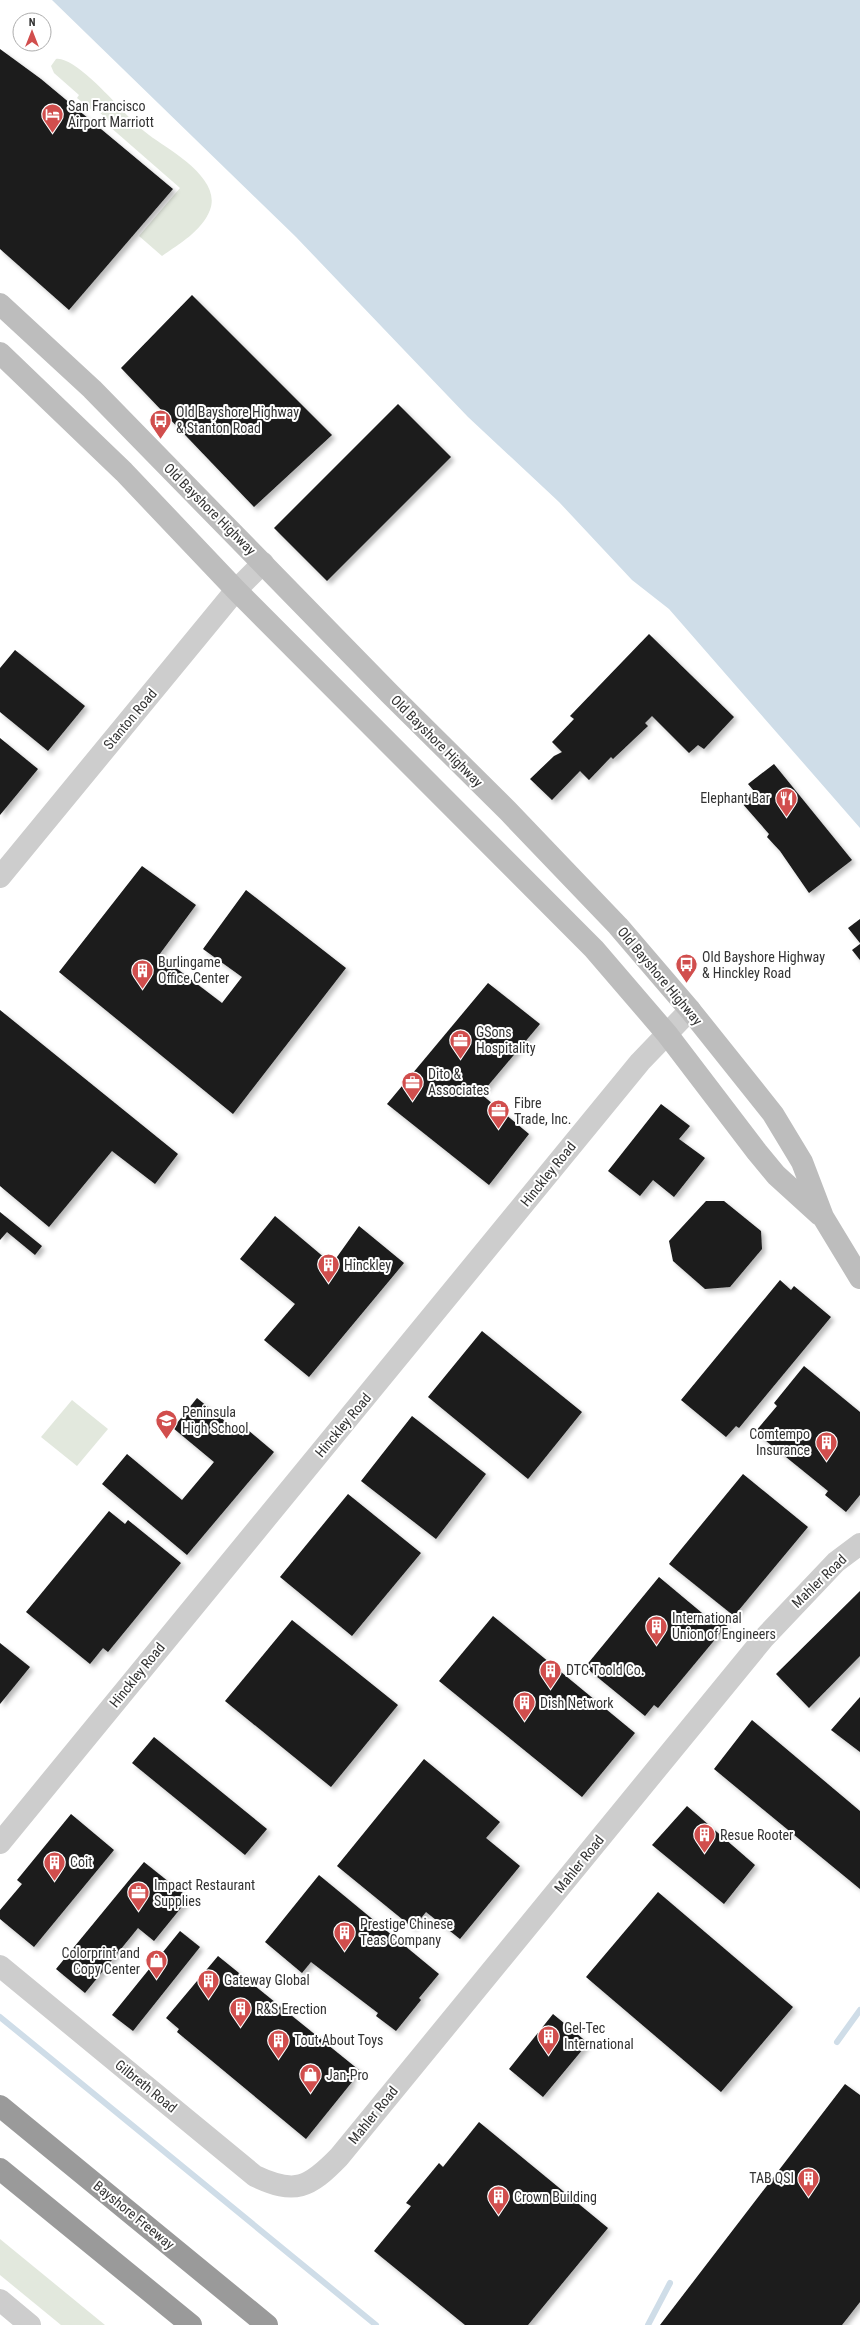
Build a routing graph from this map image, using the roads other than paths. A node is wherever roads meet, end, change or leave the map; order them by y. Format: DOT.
graph roads {
  1 [pos="0,304"];
  2 [pos="0,353"];
  3 [pos="263,563"];
  4 [pos="236,590"];
  5 [pos="0,877"];
  6 [pos="690,1010"];
  7 [pos="667,1034"];
  8 [pos="823,1217"];
  9 [pos="860,1278"];
  10 [pos="860,1544"];
  11 [pos="0,1843"];
  12 [pos="0,1966"];
  13 [pos="0,2106"];
  14 [pos="0,2169"];
  15 [pos="301,2186"];
  16 [pos="0,2300"];
  17 [pos="30,2325"];
  18 [pos="190,2325"];
  19 [pos="267,2325"];
  1 -- 3 [label="main road, Old Bayshore Highway"];
  2 -- 4 [label="main road, Old Bayshore Highway"];
  3 -- 4 [label="street, Stanton Road"];
  3 -- 6 [label="main road, Old Bayshore Highway"];
  4 -- 5 [label="street, Stanton Road"];
  4 -- 7 [label="main road, Old Bayshore Highway"];
  6 -- 7 [label="street, Hinckley Road"];
  6 -- 8 [label="main road, Old Bayshore Highway"];
  7 -- 8 [label="main road, Old Bayshore Highway"];
  7 -- 11 [label="street, Hinckley Road"];
  8 -- 9 [label="main road, Old Bayshore Highway"];
  10 -- 15 [label="street, Mahler Road"];
  12 -- 15 [label="street, Gilbreth Road"];
  13 -- 19 [label="highway, Bayshore Freeway"];
  14 -- 18 [label="highway"];
  16 -- 17 [label="street"];
}
